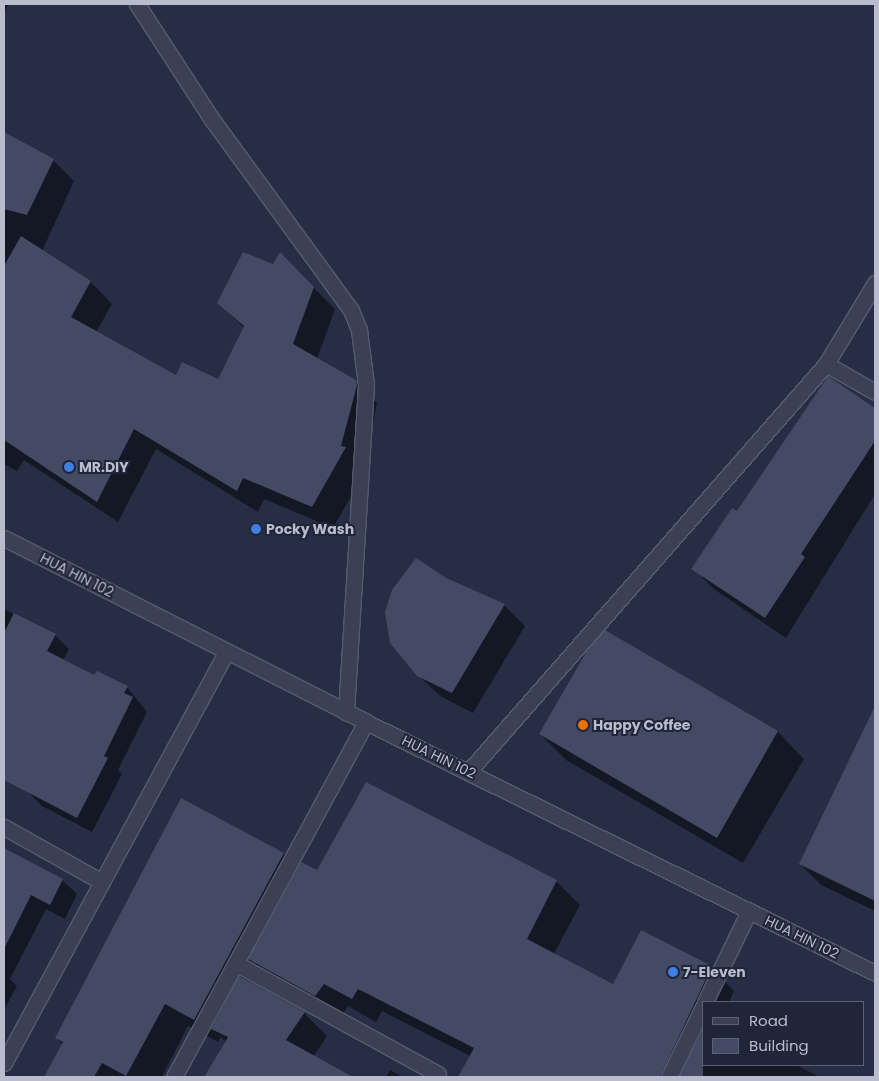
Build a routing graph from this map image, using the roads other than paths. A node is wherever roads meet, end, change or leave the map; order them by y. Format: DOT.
graph roads {
  1 [pos="136,4"];
  2 [pos="875,282"];
  3 [pos="826,364"];
  4 [pos="875,392"];
  5 [pos="4,538"];
  6 [pos="227,651"];
  7 [pos="346,712"];
  8 [pos="366,722"];
  9 [pos="469,771"];
  10 [pos="4,827"];
  11 [pos="102,882"];
  12 [pos="749,911"];
  13 [pos="237,964"];
  14 [pos="875,973"];
  15 [pos="705,1001"];
  16 [pos="702,1009"];
  17 [pos="4,1063"];
  18 [pos="438,1074"];
  19 [pos="174,1077"];
  20 [pos="669,1077"];
  1 -- 7 [label="street"];
  2 -- 3 [label="street"];
  3 -- 4 [label="street"];
  3 -- 9 [label="street"];
  5 -- 6 [label="street, HUA HIN 102"];
  6 -- 7 [label="street, HUA HIN 102"];
  6 -- 11 [label="street"];
  7 -- 8 [label="street, HUA HIN 102"];
  8 -- 9 [label="street, HUA HIN 102"];
  8 -- 13 [label="street"];
  9 -- 12 [label="street, HUA HIN 102"];
  10 -- 11 [label="street"];
  11 -- 17 [label="street"];
  12 -- 14 [label="street, HUA HIN 102"];
  12 -- 15 [label="street"];
  13 -- 18 [label="street"];
  13 -- 19 [label="street"];
  16 -- 20 [label="street"];
}
